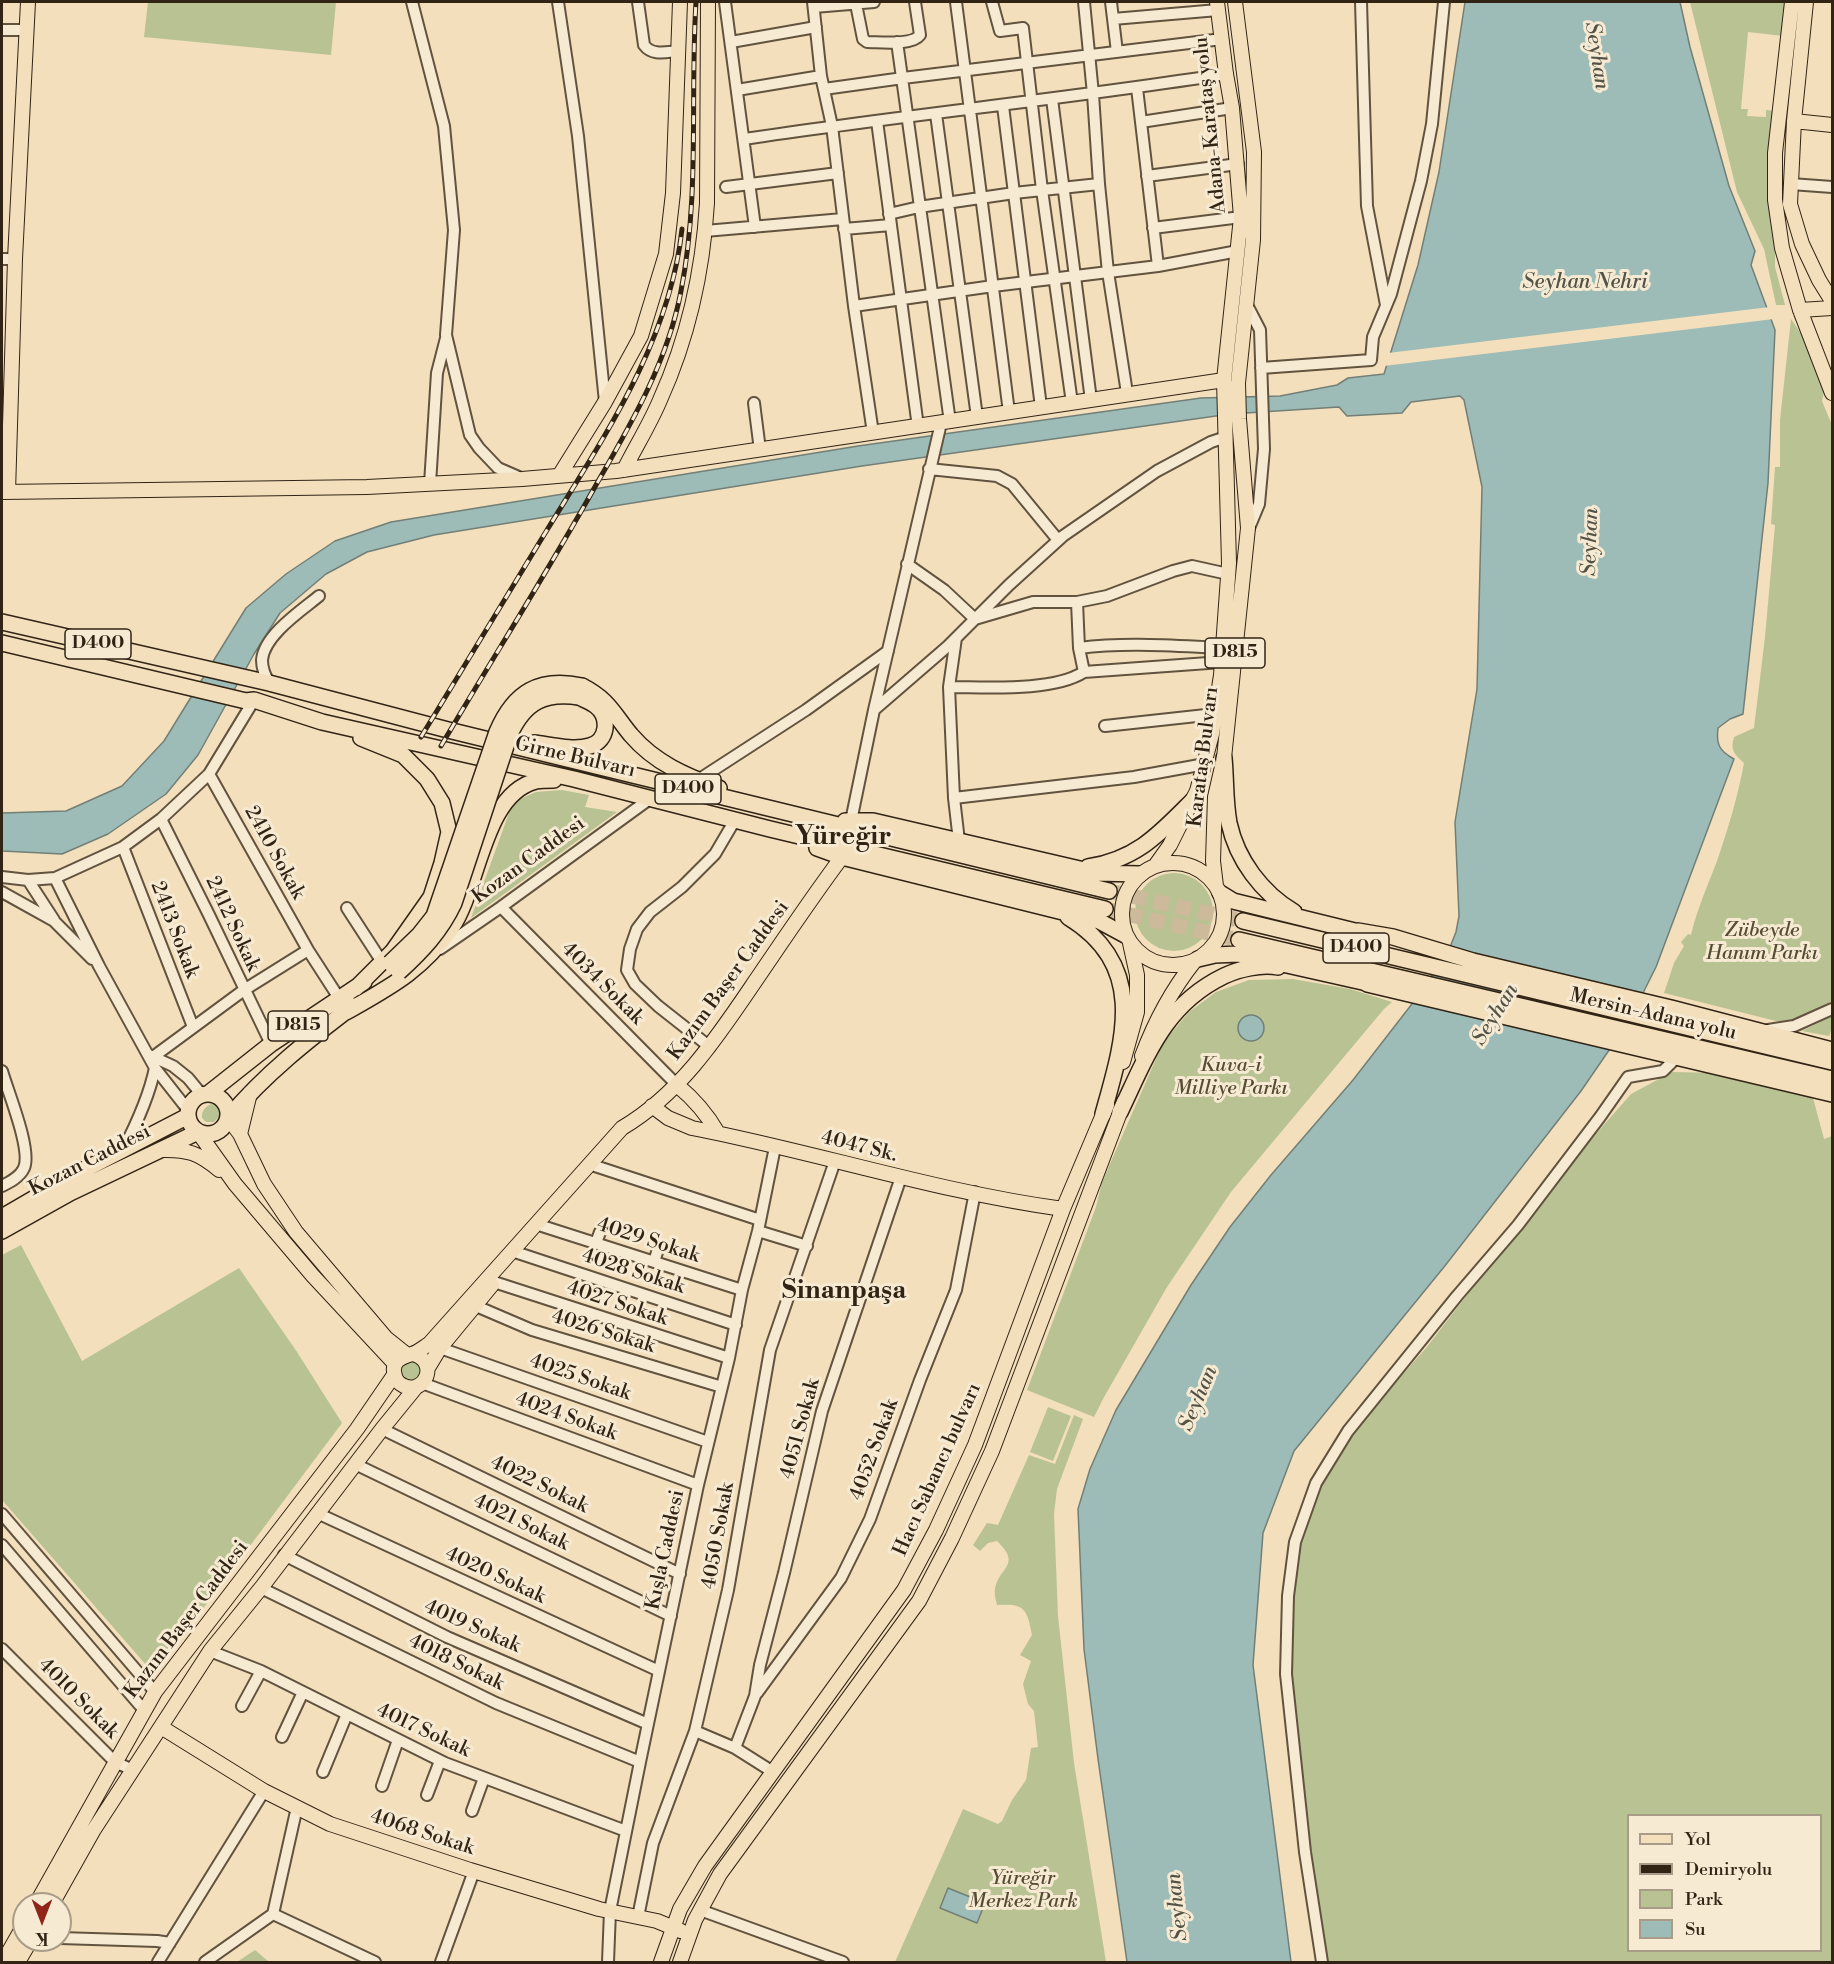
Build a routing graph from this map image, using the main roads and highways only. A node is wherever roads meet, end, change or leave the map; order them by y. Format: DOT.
graph roads {
  1 [pos="28,2"];
  2 [pos="681,2"];
  3 [pos="708,2"];
  4 [pos="1235,2"];
  5 [pos="1792,2"];
  6 [pos="1806,2"];
  7 [pos="1217,6"];
  8 [pos="1794,121"];
  9 [pos="1833,125"];
  10 [pos="8,259"];
  11 [pos="1833,301"];
  12 [pos="1833,308"];
  13 [pos="1800,310"];
  14 [pos="1229,384"];
  15 [pos="1833,393"];
  16 [pos="1232,420"];
  17 [pos="624,470"];
  18 [pos="559,476"];
  19 [pos="5,492"];
  20 [pos="2,622"];
  21 [pos="2,643"];
  22 [pos="580,692"];
  23 [pos="322,722"];
  24 [pos="448,730"];
  25 [pos="1224,758"];
  26 [pos="574,779"];
  27 [pos="1194,799"];
  28 [pos="800,817"];
  29 [pos="770,829"];
  30 [pos="842,857"];
  31 [pos="1155,866"];
  32 [pos="1079,869"];
  33 [pos="1139,874"];
  34 [pos="1218,890"];
  35 [pos="1109,891"];
  36 [pos="1054,909"];
  37 [pos="1105,909"];
  38 [pos="1307,920"];
  39 [pos="1243,921"];
  40 [pos="1128,939"];
  41 [pos="1239,940"];
  42 [pos="1196,960"];
  43 [pos="390,966"];
  44 [pos="1471,968"];
  45 [pos="1313,972"];
  46 [pos="1463,999"];
  47 [pos="343,1005"];
  48 [pos="1670,1015"];
  49 [pos="1753,1041"];
  50 [pos="1660,1046"];
  51 [pos="1833,1051"];
  52 [pos="1748,1059"];
  53 [pos="1833,1062"];
  54 [pos="1833,1079"];
  55 [pos="677,1085"];
  56 [pos="252,1090"];
  57 [pos="1833,1093"];
  58 [pos="205,1094"];
  59 [pos="652,1106"];
  60 [pos="1120,1112"];
  61 [pos="188,1113"];
  62 [pos="1103,1114"];
  63 [pos="228,1118"];
  64 [pos="637,1119"];
  65 [pos="198,1132"];
  66 [pos="718,1133"];
  67 [pos="240,1134"];
  68 [pos="156,1151"];
  69 [pos="235,1184"];
  70 [pos="1063,1209"];
  71 [pos="2,1217"];
  72 [pos="2,1231"];
  73 [pos="409,1354"];
  74 [pos="428,1368"];
  75 [pos="395,1370"];
  76 [pos="420,1385"];
  77 [pos="161,1727"];
  78 [pos="43,1892"];
  79 [pos="59,1892"];
  80 [pos="672,1927"];
  81 [pos="689,1935"];
  82 [pos="12,1946"];
  83 [pos="3,1962"];
  84 [pos="661,1962"];
  85 [pos="680,1962"];
  1 -- 10 [label="main road"];
  2 -- 18 [label="main road"];
  3 -- 17 [label="main road"];
  4 -- 14 [label="main road, Adana-Karataş yolu / D815"];
  5 -- 13 [label="main road"];
  6 -- 8 [label="main road"];
  7 -- 14 [label="main road, Adana-Karataş yolu / D815"];
  8 -- 9 [label="main road"];
  8 -- 11 [label="main road"];
  10 -- 19 [label="main road"];
  12 -- 13 [label="main road"];
  13 -- 15 [label="main road"];
  14 -- 16 [label="main road, Karataş Bulvarı / D815"];
  14 -- 17 [label="main road"];
  16 -- 25 [label="main road, Karataş Bulvarı / D815"];
  16 -- 27 [label="main road, Karataş Bulvarı / D815"];
  17 -- 18 [label="main road"];
  18 -- 19 [label="main road"];
  20 -- 24 [label="highway, Girne Bulvarı / D400"];
  21 -- 23 [label="highway, Girne Bulvarı / D400"];
  22 -- 24 [label="highway"];
  22 -- 28 [label="highway"];
  22 -- 43 [label="highway, bridge"];
  23 -- 26 [label="highway, Girne Bulvarı / D400"];
  23 -- 43 [label="highway"];
  24 -- 28 [label="highway, Girne Bulvarı / D400"];
  25 -- 34 [label="main road, Karataş Bulvarı / D815"];
  25 -- 38 [label="highway"];
  26 -- 29 [label="highway, Girne Bulvarı / D400"];
  26 -- 47 [label="highway"];
  27 -- 31 [label="main road, Karataş Bulvarı / D815"];
  27 -- 32 [label="highway"];
  28 -- 32 [label="highway"];
  28 -- 35 [label="highway, Girne Bulvarı / D400"];
  29 -- 30 [label="highway"];
  29 -- 37 [label="highway, Girne Bulvarı / D400"];
  30 -- 36 [label="highway"];
  30 -- 55 [label="main road, Kazım Başer Caddesi"];
  31 -- 33 [label="main road"];
  31 -- 34 [label="main road"];
  32 -- 33 [label="highway"];
  33 -- 40 [label="main road"];
  34 -- 38 [label="highway"];
  34 -- 42 [label="main road"];
  36 -- 40 [label="highway"];
  36 -- 62 [label="highway"];
  38 -- 44 [label="highway"];
  39 -- 44 [label="highway, D400"];
  40 -- 42 [label="main road"];
  40 -- 62 [label="main road, Hacı Sabancı bulvarı"];
  41 -- 46 [label="highway, D400"];
  42 -- 45 [label="highway"];
  42 -- 60 [label="main road, Hacı Sabancı bulvarı"];
  43 -- 47 [label="highway"];
  43 -- 47 [label="highway, D815"];
  44 -- 48 [label="highway, Mersin-Adana yolu / D400"];
  45 -- 46 [label="highway"];
  45 -- 60 [label="highway"];
  46 -- 50 [label="highway, Mersin-Adana yolu / D400"];
  47 -- 56 [label="highway, D815"];
  47 -- 58 [label="highway, D815"];
  48 -- 49 [label="highway, Mersin-Adana yolu / D400"];
  48 -- 51 [label="highway"];
  49 -- 51 [label="highway"];
  49 -- 53 [label="highway, Mersin-Adana yolu / D400"];
  50 -- 52 [label="highway, Mersin-Adana yolu / D400"];
  50 -- 57 [label="highway"];
  52 -- 54 [label="highway, Mersin-Adana yolu / D400"];
  52 -- 57 [label="highway"];
  55 -- 59 [label="main road, Kazım Başer Caddesi"];
  55 -- 66 [label="main road"];
  56 -- 63 [label="highway, D815"];
  56 -- 67 [label="main road"];
  58 -- 61 [label="highway, D815"];
  58 -- 63 [label="highway"];
  59 -- 64 [label="main road, Kazım Başer Caddesi"];
  59 -- 66 [label="main road, 4047 Sk."];
  60 -- 81 [label="main road, Hacı Sabancı bulvarı"];
  61 -- 65 [label="highway"];
  61 -- 71 [label="highway, Kozan Caddesi / D815"];
  62 -- 70 [label="main road, Hacı Sabancı bulvarı"];
  63 -- 65 [label="highway, D815"];
  63 -- 67 [label="main road"];
  64 -- 73 [label="main road, Kazım Başer Caddesi"];
  64 -- 74 [label="main road, Kazım Başer Caddesi"];
  65 -- 68 [label="highway, Kozan Caddesi / D815"];
  65 -- 69 [label="main road"];
  66 -- 70 [label="main road, 4047 Sk."];
  67 -- 73 [label="main road"];
  68 -- 69 [label="main road"];
  68 -- 72 [label="highway, Kozan Caddesi / D815"];
  69 -- 75 [label="main road"];
  70 -- 80 [label="main road, Hacı Sabancı bulvarı"];
  73 -- 74 [label="main road"];
  73 -- 75 [label="main road, Kazım Başer Caddesi"];
  74 -- 76 [label="main road, Kazım Başer Caddesi"];
  75 -- 76 [label="main road"];
  75 -- 78 [label="main road, Kazım Başer Caddesi"];
  76 -- 77 [label="main road, Kazım Başer Caddesi"];
  77 -- 79 [label="main road, Kazım Başer Caddesi"];
  77 -- 80 [label="main road, 4068 Sokak"];
  80 -- 81 [label="main road, 4068 Sokak"];
  80 -- 84 [label="main road, Hacı Sabancı bulvarı"];
  81 -- 85 [label="main road, Hacı Sabancı bulvarı"];
  82 -- 83 [label="main road"];
}
